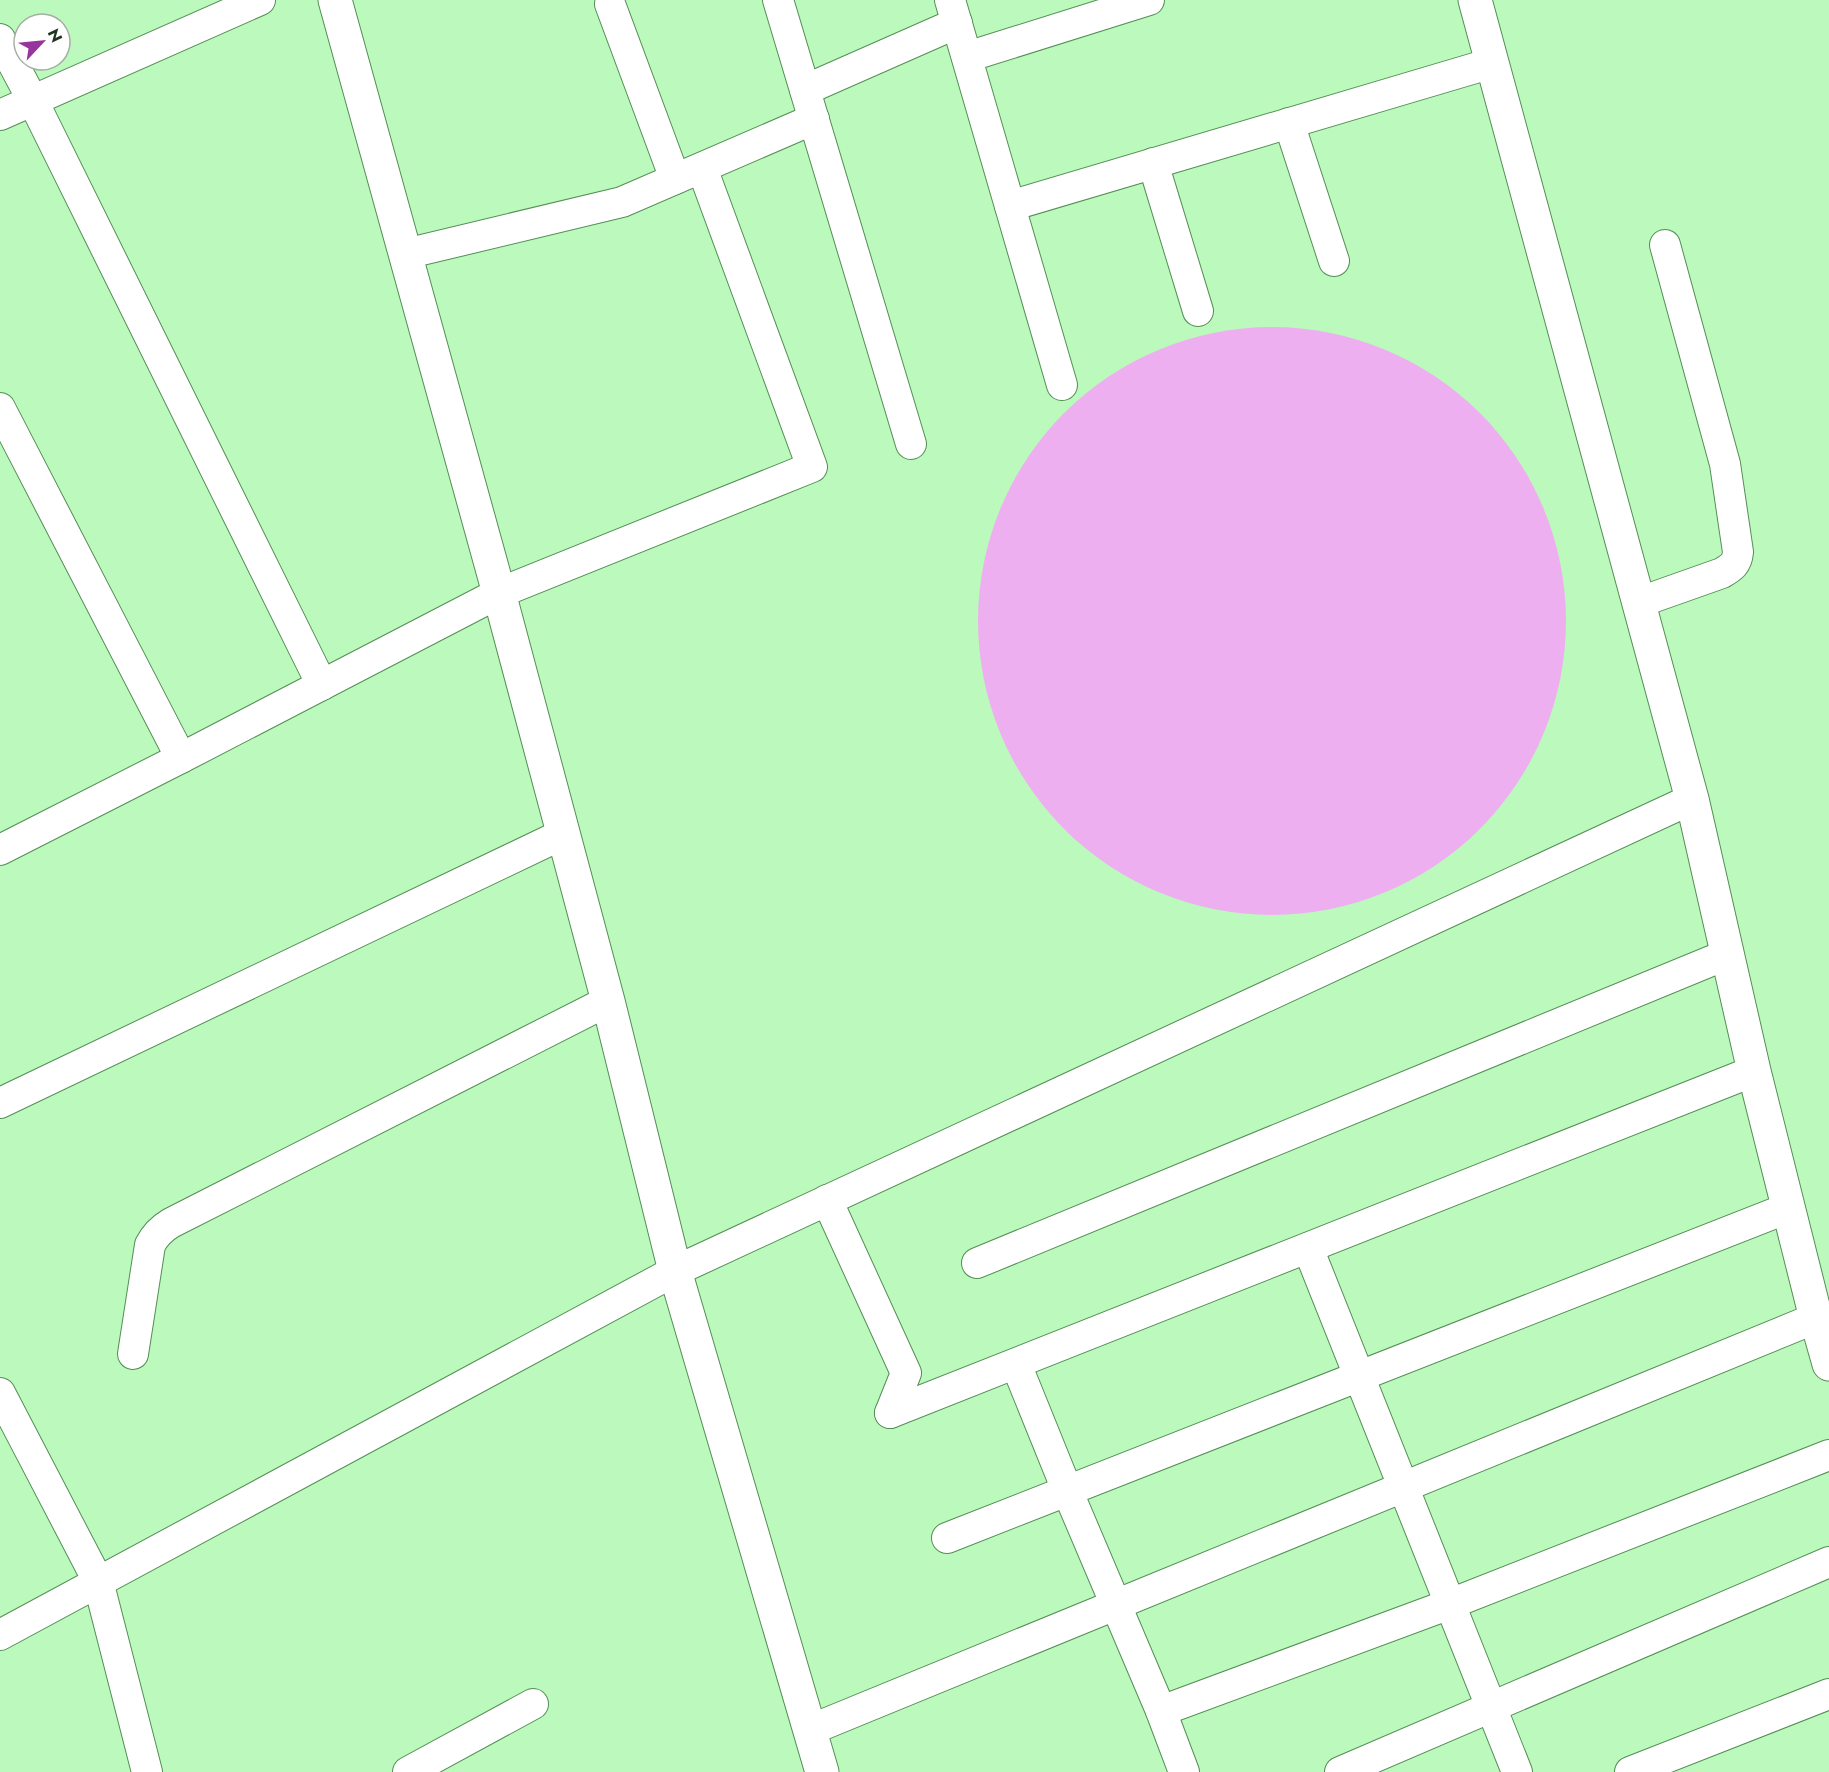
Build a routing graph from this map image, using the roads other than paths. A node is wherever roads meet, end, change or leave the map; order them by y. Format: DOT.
graph roads {
  1 [pos="260,0"];
  2 [pos="334,0"];
  3 [pos="778,0"];
  4 [pos="1149,0"];
  5 [pos="1475,0"];
  6 [pos="610,4"];
  7 [pos="954,11"];
  8 [pos="0,39"];
  9 [pos="967,57"];
  10 [pos="1492,63"];
  11 [pos="805,90"];
  12 [pos="33,101"];
  13 [pos="0,115"];
  14 [pos="814,119"];
  15 [pos="1289,123"];
  16 [pos="1153,164"];
  17 [pos="702,168"];
  18 [pos="675,179"];
  19 [pos="1010,206"];
  20 [pos="1665,246"];
  21 [pos="405,254"];
  22 [pos="1334,261"];
  23 [pos="1198,311"];
  24 [pos="1062,385"];
  25 [pos="0,408"];
  26 [pos="911,444"];
  27 [pos="499,593"];
  28 [pos="1640,602"];
  29 [pos="322,685"];
  30 [pos="181,758"];
  31 [pos="1692,799"];
  32 [pos="563,834"];
  33 [pos="0,850"];
  34 [pos="1728,954"];
  35 [pos="608,1001"];
  36 [pos="1754,1071"];
  37 [pos="0,1103"];
  38 [pos="827,1200"];
  39 [pos="1788,1208"];
  40 [pos="1308,1248"];
  41 [pos="977,1263"];
  42 [pos="675,1271"];
  43 [pos="1816,1318"];
  44 [pos="133,1354"];
  45 [pos="1016,1364"];
  46 [pos="1829,1364"];
  47 [pos="1360,1376"];
  48 [pos="0,1393"];
  49 [pos="1829,1455"];
  50 [pos="1403,1487"];
  51 [pos="1067,1490"];
  52 [pos="947,1538"];
  53 [pos="1829,1562"];
  54 [pos="98,1581"];
  55 [pos="1450,1604"];
  56 [pos="1115,1605"];
  57 [pos="0,1635"];
  58 [pos="1829,1694"];
  59 [pos="533,1704"];
  60 [pos="1491,1706"];
  61 [pos="1161,1711"];
  62 [pos="810,1730"];
  63 [pos="147,1772"];
  64 [pos="408,1772"];
  65 [pos="822,1772"];
  66 [pos="1184,1772"];
  67 [pos="1340,1772"];
  68 [pos="1517,1772"];
  69 [pos="1630,1772"];
  1 -- 12 [label="street"];
  2 -- 21 [label="street"];
  3 -- 11 [label="street"];
  4 -- 9 [label="street"];
  5 -- 10 [label="street"];
  6 -- 18 [label="street"];
  7 -- 9 [label="street"];
  7 -- 11 [label="street"];
  8 -- 12 [label="street"];
  9 -- 19 [label="street"];
  10 -- 15 [label="street"];
  10 -- 28 [label="street"];
  11 -- 14 [label="street"];
  12 -- 13 [label="street"];
  12 -- 29 [label="street"];
  14 -- 17 [label="street"];
  14 -- 26 [label="street"];
  15 -- 16 [label="street"];
  15 -- 22 [label="street"];
  16 -- 19 [label="street"];
  16 -- 23 [label="street"];
  17 -- 18 [label="street"];
  17 -- 27 [label="street"];
  18 -- 21 [label="street"];
  19 -- 24 [label="street"];
  20 -- 28 [label="street"];
  21 -- 27 [label="street"];
  25 -- 30 [label="street"];
  27 -- 29 [label="street"];
  27 -- 32 [label="street"];
  28 -- 31 [label="street"];
  29 -- 30 [label="street"];
  30 -- 33 [label="street"];
  31 -- 34 [label="street"];
  31 -- 38 [label="street"];
  32 -- 35 [label="street"];
  32 -- 37 [label="street"];
  34 -- 36 [label="street"];
  34 -- 41 [label="street"];
  35 -- 42 [label="street"];
  35 -- 44 [label="street"];
  36 -- 39 [label="street"];
  36 -- 40 [label="street"];
  38 -- 42 [label="street"];
  38 -- 45 [label="street"];
  39 -- 43 [label="street"];
  39 -- 47 [label="street"];
  40 -- 45 [label="street"];
  40 -- 47 [label="street"];
  42 -- 54 [label="street"];
  42 -- 62 [label="street"];
  43 -- 46 [label="street"];
  43 -- 50 [label="street"];
  45 -- 51 [label="street"];
  47 -- 50 [label="street"];
  47 -- 51 [label="street"];
  48 -- 54 [label="street"];
  49 -- 55 [label="street"];
  50 -- 55 [label="street"];
  50 -- 56 [label="street"];
  51 -- 52 [label="street"];
  51 -- 56 [label="street"];
  53 -- 60 [label="street"];
  54 -- 57 [label="street"];
  54 -- 63 [label="street"];
  55 -- 60 [label="street"];
  55 -- 61 [label="street"];
  56 -- 61 [label="street"];
  56 -- 62 [label="street"];
  58 -- 69 [label="street"];
  59 -- 64 [label="street"];
  60 -- 67 [label="street"];
  60 -- 68 [label="street"];
  61 -- 66 [label="street"];
  62 -- 65 [label="street"];
}
